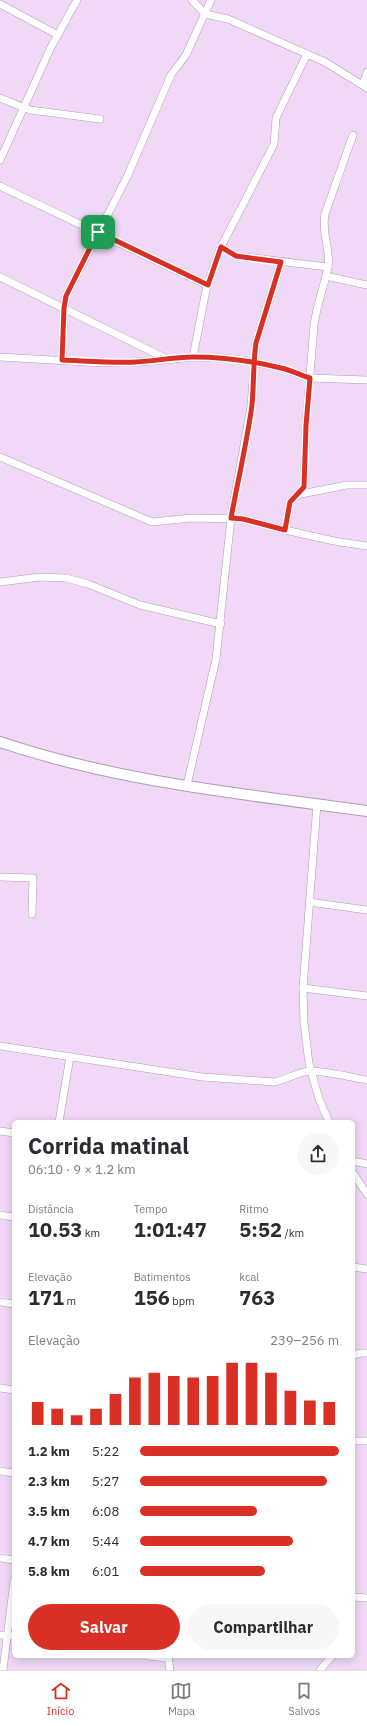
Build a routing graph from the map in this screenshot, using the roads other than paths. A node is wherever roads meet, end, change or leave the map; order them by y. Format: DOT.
graph roads {
  1 [pos="77,0"];
  2 [pos="192,0"];
  3 [pos="212,0"];
  4 [pos="0,4"];
  5 [pos="205,14"];
  6 [pos="58,35"];
  7 [pos="307,54"];
  8 [pos="367,72"];
  9 [pos="365,87"];
  10 [pos="0,98"];
  11 [pos="24,108"];
  12 [pos="100,118"];
  13 [pos="352,135"];
  14 [pos="0,160"];
  15 [pos="0,186"];
  16 [pos="98,232"];
  17 [pos="221,247"];
  18 [pos="281,262"];
  19 [pos="328,267"];
  20 [pos="326,276"];
  21 [pos="0,277"];
  22 [pos="208,285"];
  23 [pos="367,285"];
  24 [pos="64,308"];
  25 [pos="0,357"];
  26 [pos="193,357"];
  27 [pos="62,360"];
  28 [pos="167,360"];
  29 [pos="254,362"];
  30 [pos="310,378"];
  31 [pos="367,380"];
  32 [pos="0,457"];
  33 [pos="367,485"];
  34 [pos="296,495"];
  35 [pos="231,518"];
  36 [pos="285,530"];
  37 [pos="367,546"];
  38 [pos="0,582"];
  39 [pos="221,624"];
  40 [pos="0,742"];
  41 [pos="186,785"];
  42 [pos="317,804"];
  43 [pos="367,811"];
  44 [pos="0,877"];
  45 [pos="309,902"];
  46 [pos="367,910"];
  47 [pos="32,914"];
  48 [pos="302,988"];
  49 [pos="367,996"];
  50 [pos="0,1046"];
  51 [pos="70,1057"];
  52 [pos="311,1071"];
  53 [pos="367,1080"];
  54 [pos="58,1120"];
  55 [pos="328,1120"];
  56 [pos="0,1131"];
  57 [pos="12,1133"];
  58 [pos="355,1161"];
  59 [pos="367,1164"];
  60 [pos="355,1175"];
  61 [pos="367,1194"];
  62 [pos="0,1215"];
  63 [pos="12,1217"];
  64 [pos="355,1267"];
  65 [pos="367,1269"];
  66 [pos="0,1302"];
  67 [pos="12,1304"];
  68 [pos="0,1388"];
  69 [pos="12,1390"];
  70 [pos="355,1441"];
  71 [pos="367,1441"];
  72 [pos="0,1471"];
  73 [pos="12,1473"];
  74 [pos="0,1558"];
  75 [pos="12,1560"];
  76 [pos="12,1597"];
  77 [pos="355,1597"];
  78 [pos="367,1598"];
  79 [pos="7,1636"];
  80 [pos="168,1658"];
  81 [pos="330,1658"];
  82 [pos="4,1670"];
  83 [pos="170,1670"];
  84 [pos="320,1670"];
  1 -- 6 [label="street"];
  2 -- 5 [label="street"];
  3 -- 5 [label="street"];
  4 -- 6 [label="street"];
  5 -- 7 [label="street"];
  5 -- 16 [label="street"];
  6 -- 11 [label="street"];
  7 -- 9 [label="street"];
  7 -- 17 [label="street"];
  8 -- 9 [label="street"];
  10 -- 11 [label="street"];
  11 -- 12 [label="street"];
  11 -- 14 [label="street"];
  13 -- 19 [label="street"];
  15 -- 16 [label="street"];
  16 -- 22 [label="street"];
  16 -- 24 [label="street"];
  17 -- 18 [label="street"];
  17 -- 22 [label="street"];
  18 -- 19 [label="street"];
  18 -- 29 [label="street"];
  19 -- 20 [label="street"];
  20 -- 23 [label="street"];
  20 -- 30 [label="street"];
  21 -- 24 [label="street"];
  22 -- 26 [label="street"];
  24 -- 27 [label="street"];
  24 -- 28 [label="street"];
  25 -- 27 [label="street"];
  26 -- 28 [label="street"];
  26 -- 29 [label="street"];
  27 -- 28 [label="street"];
  29 -- 30 [label="street"];
  29 -- 35 [label="street"];
  30 -- 31 [label="street"];
  30 -- 34 [label="street"];
  32 -- 35 [label="street"];
  33 -- 34 [label="street"];
  34 -- 36 [label="street"];
  35 -- 36 [label="street"];
  35 -- 39 [label="street"];
  36 -- 37 [label="street"];
  38 -- 39 [label="street"];
  39 -- 41 [label="street"];
  40 -- 41 [label="main road"];
  41 -- 42 [label="main road"];
  42 -- 43 [label="main road"];
  42 -- 45 [label="street"];
  44 -- 47 [label="street"];
  45 -- 46 [label="street"];
  45 -- 48 [label="street"];
  48 -- 49 [label="street"];
  48 -- 52 [label="street"];
  50 -- 51 [label="street"];
  51 -- 52 [label="street"];
  51 -- 54 [label="street"];
  52 -- 53 [label="street"];
  52 -- 55 [label="street"];
  56 -- 57 [label="street"];
  58 -- 59 [label="street"];
  60 -- 61 [label="street"];
  62 -- 63 [label="street"];
  64 -- 65 [label="street"];
  66 -- 67 [label="street"];
  68 -- 69 [label="street"];
  70 -- 71 [label="street"];
  72 -- 73 [label="street"];
  74 -- 75 [label="street"];
  76 -- 79 [label="street"];
  77 -- 78 [label="street"];
  79 -- 82 [label="street"];
  80 -- 83 [label="street"];
  81 -- 84 [label="street"];
}
